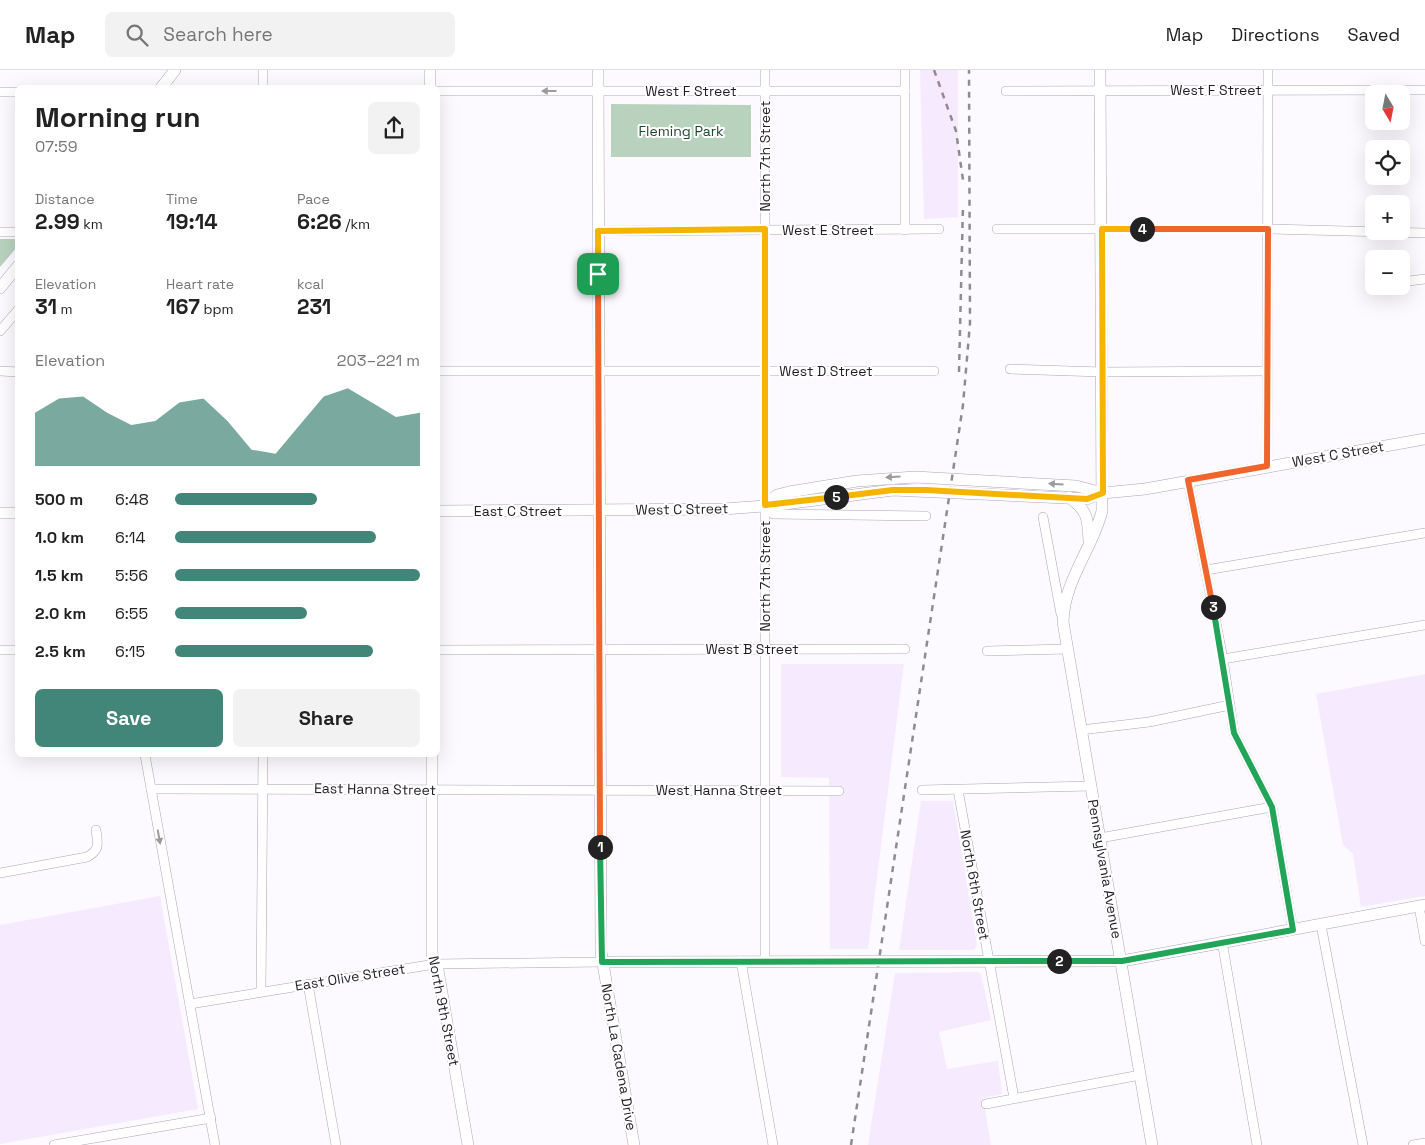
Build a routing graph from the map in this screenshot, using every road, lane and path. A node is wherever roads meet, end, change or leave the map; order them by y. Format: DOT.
graph roads {
  1 [pos="175,70"];
  2 [pos="263,70"];
  3 [pos="430,70"];
  4 [pos="598,70"];
  5 [pos="765,70"];
  6 [pos="905,70"];
  7 [pos="1100,70"];
  8 [pos="1268,70"];
  9 [pos="163,85"];
  10 [pos="263,85"];
  11 [pos="430,85"];
  12 [pos="764,90"];
  13 [pos="1268,90"];
  14 [pos="1425,90"];
  15 [pos="440,91"];
  16 [pos="905,91"];
  17 [pos="1006,91"];
  18 [pos="1100,91"];
  19 [pos="0,92"];
  20 [pos="15,92"];
  21 [pos="598,92"];
  22 [pos="765,229"];
  23 [pos="939,229"];
  24 [pos="998,229"];
  25 [pos="1102,229"];
  26 [pos="1268,229"];
  27 [pos="905,230"];
  28 [pos="598,231"];
  29 [pos="0,232"];
  30 [pos="15,232"];
  31 [pos="1425,232"];
  32 [pos="15,270"];
  33 [pos="1425,279"];
  34 [pos="1410,281"];
  35 [pos="0,288"];
  36 [pos="15,314"];
  37 [pos="0,331"];
  38 [pos="1010,368"];
  39 [pos="440,371"];
  40 [pos="598,371"];
  41 [pos="764,371"];
  42 [pos="1267,371"];
  43 [pos="0,372"];
  44 [pos="15,372"];
  45 [pos="934,372"];
  46 [pos="1102,372"];
  47 [pos="1425,439"];
  48 [pos="1267,466"];
  49 [pos="1188,480"];
  50 [pos="1103,493"];
  51 [pos="1069,498"];
  52 [pos="765,505"];
  53 [pos="599,510"];
  54 [pos="440,511"];
  55 [pos="0,513"];
  56 [pos="15,513"];
  57 [pos="926,516"];
  58 [pos="1043,517"];
  59 [pos="1425,533"];
  60 [pos="1089,542"];
  61 [pos="1206,570"];
  62 [pos="1063,622"];
  63 [pos="1425,625"];
  64 [pos="905,649"];
  65 [pos="1068,649"];
  66 [pos="0,650"];
  67 [pos="15,650"];
  68 [pos="440,650"];
  69 [pos="599,650"];
  70 [pos="765,650"];
  71 [pos="987,651"];
  72 [pos="1223,660"];
  73 [pos="1230,705"];
  74 [pos="1080,730"];
  75 [pos="145,757"];
  76 [pos="263,757"];
  77 [pos="432,757"];
  78 [pos="1091,786"];
  79 [pos="263,788"];
  80 [pos="151,789"];
  81 [pos="599,789"];
  82 [pos="765,789"];
  83 [pos="922,790"];
  84 [pos="958,790"];
  85 [pos="432,791"];
  86 [pos="839,791"];
  87 [pos="1272,807"];
  88 [pos="96,830"];
  89 [pos="1100,838"];
  90 [pos="0,873"];
  91 [pos="1422,906"];
  92 [pos="1321,925"];
  93 [pos="1293,930"];
  94 [pos="1222,941"];
  95 [pos="1425,942"];
  96 [pos="741,961"];
  97 [pos="989,961"];
  98 [pos="1122,961"];
  99 [pos="602,962"];
  100 [pos="765,962"];
  101 [pos="435,964"];
  102 [pos="308,984"];
  103 [pos="261,991"];
  104 [pos="190,1004"];
  105 [pos="1140,1075"];
  106 [pos="1014,1098"];
  107 [pos="986,1104"];
  108 [pos="211,1118"];
  109 [pos="95,1141"];
  110 [pos="1425,1143"];
  111 [pos="54,1145"];
  112 [pos="216,1145"];
  113 [pos="336,1145"];
  114 [pos="468,1145"];
  115 [pos="634,1145"];
  116 [pos="773,1145"];
  117 [pos="1152,1145"];
  118 [pos="1258,1145"];
  119 [pos="1363,1145"];
  120 [pos="1413,1145"];
  1 -- 9 [label="street"];
  2 -- 10 [label="street"];
  3 -- 11 [label="street"];
  4 -- 21 [label="street, North La Cadena Drive"];
  5 -- 12 [label="street, North 7th Street"];
  6 -- 16 [label="street"];
  7 -- 18 [label="street, Pennsylvania Avenue"];
  8 -- 13 [label="street"];
  12 -- 16 [label="street, West F Street"];
  12 -- 21 [label="street, West F Street"];
  12 -- 22 [label="street, North 7th Street"];
  13 -- 14 [label="street, West F Street"];
  13 -- 18 [label="street, West F Street"];
  13 -- 26 [label="street"];
  21 -- 15 [label="street, West F Street, one-way"];
  16 -- 27 [label="street"];
  17 -- 18 [label="street, West F Street"];
  18 -- 25 [label="street, Pennsylvania Avenue"];
  19 -- 20 [label="street"];
  21 -- 28 [label="street, North La Cadena Drive"];
  22 -- 27 [label="street, West E Street"];
  22 -- 28 [label="street, West E Street"];
  22 -- 41 [label="street, North 7th Street"];
  23 -- 27 [label="street, West E Street"];
  24 -- 25 [label="street"];
  25 -- 26 [label="street"];
  25 -- 46 [label="street, Pennsylvania Avenue"];
  26 -- 31 [label="street"];
  26 -- 42 [label="street"];
  28 -- 40 [label="street, North La Cadena Drive"];
  29 -- 30 [label="street"];
  32 -- 35 [label="street"];
  33 -- 34 [label="street"];
  36 -- 37 [label="street"];
  38 -- 46 [label="street"];
  39 -- 40 [label="street, West D Street"];
  40 -- 41 [label="street, West D Street"];
  40 -- 53 [label="street, North La Cadena Drive"];
  41 -- 45 [label="street, West D Street"];
  41 -- 52 [label="street, North 7th Street"];
  42 -- 46 [label="street"];
  42 -- 48 [label="street"];
  43 -- 44 [label="street"];
  46 -- 50 [label="street, Pennsylvania Avenue"];
  47 -- 48 [label="street, West C Street"];
  48 -- 49 [label="street, West C Street"];
  49 -- 50 [label="street, West C Street"];
  49 -- 61 [label="street"];
  50 -- 51 [label="street, West C Street"];
  50 -- 52 [label="street, West C Street, one-way"];
  50 -- 60 [label="street, Pennsylvania Avenue"];
  51 -- 52 [label="street, West C Street"];
  51 -- 60 [label="street"];
  52 -- 53 [label="street, West C Street"];
  52 -- 57 [label="street"];
  52 -- 70 [label="street, North 7th Street"];
  53 -- 54 [label="street, East C Street"];
  53 -- 69 [label="street, North La Cadena Drive"];
  55 -- 56 [label="street"];
  58 -- 62 [label="street, Pennsylvania Avenue"];
  59 -- 61 [label="street"];
  60 -- 62 [label="street, Pennsylvania Avenue"];
  61 -- 72 [label="street"];
  62 -- 65 [label="street, Pennsylvania Avenue"];
  63 -- 72 [label="street"];
  64 -- 70 [label="street, West B Street"];
  65 -- 71 [label="street"];
  65 -- 74 [label="street, Pennsylvania Avenue"];
  66 -- 67 [label="street"];
  68 -- 69 [label="street, West B Street"];
  69 -- 70 [label="street, West B Street"];
  69 -- 81 [label="street, North La Cadena Drive"];
  70 -- 82 [label="street, North 7th Street"];
  72 -- 73 [label="street"];
  73 -- 74 [label="street"];
  73 -- 87 [label="street"];
  74 -- 78 [label="street, Pennsylvania Avenue"];
  75 -- 80 [label="street"];
  76 -- 79 [label="street"];
  77 -- 85 [label="street, North 9th Street"];
  78 -- 84 [label="street"];
  78 -- 89 [label="street, Pennsylvania Avenue"];
  79 -- 80 [label="street, East Hanna Street"];
  79 -- 85 [label="street, East Hanna Street"];
  79 -- 103 [label="street"];
  80 -- 104 [label="street, one-way"];
  81 -- 82 [label="street, West Hanna Street"];
  81 -- 85 [label="street, East Hanna Street"];
  81 -- 99 [label="street, North La Cadena Drive"];
  82 -- 86 [label="street, West Hanna Street"];
  82 -- 100 [label="street, North 7th Street"];
  83 -- 84 [label="street"];
  84 -- 97 [label="street, North 6th Street"];
  85 -- 101 [label="street, North 9th Street"];
  87 -- 89 [label="street"];
  87 -- 93 [label="street"];
  88 -- 90 [label="street"];
  89 -- 98 [label="street, Pennsylvania Avenue"];
  91 -- 92 [label="street"];
  91 -- 95 [label="street"];
  92 -- 93 [label="street"];
  92 -- 119 [label="street"];
  93 -- 94 [label="street"];
  94 -- 98 [label="street"];
  94 -- 118 [label="street"];
  96 -- 99 [label="street"];
  96 -- 100 [label="street"];
  96 -- 116 [label="street"];
  97 -- 98 [label="street"];
  97 -- 100 [label="street"];
  97 -- 106 [label="street, North 6th Street"];
  98 -- 105 [label="street, Pennsylvania Avenue"];
  99 -- 101 [label="street, East Olive Street"];
  99 -- 115 [label="street, North La Cadena Drive"];
  101 -- 102 [label="street, East Olive Street"];
  101 -- 114 [label="street, North 9th Street"];
  102 -- 103 [label="street, East Olive Street"];
  102 -- 113 [label="street"];
  103 -- 104 [label="street, East Olive Street"];
  104 -- 108 [label="street"];
  105 -- 106 [label="street"];
  105 -- 117 [label="street, Pennsylvania Avenue"];
  106 -- 107 [label="street"];
  108 -- 109 [label="street"];
  108 -- 112 [label="street"];
  109 -- 111 [label="street"];
  110 -- 120 [label="street"];
}
